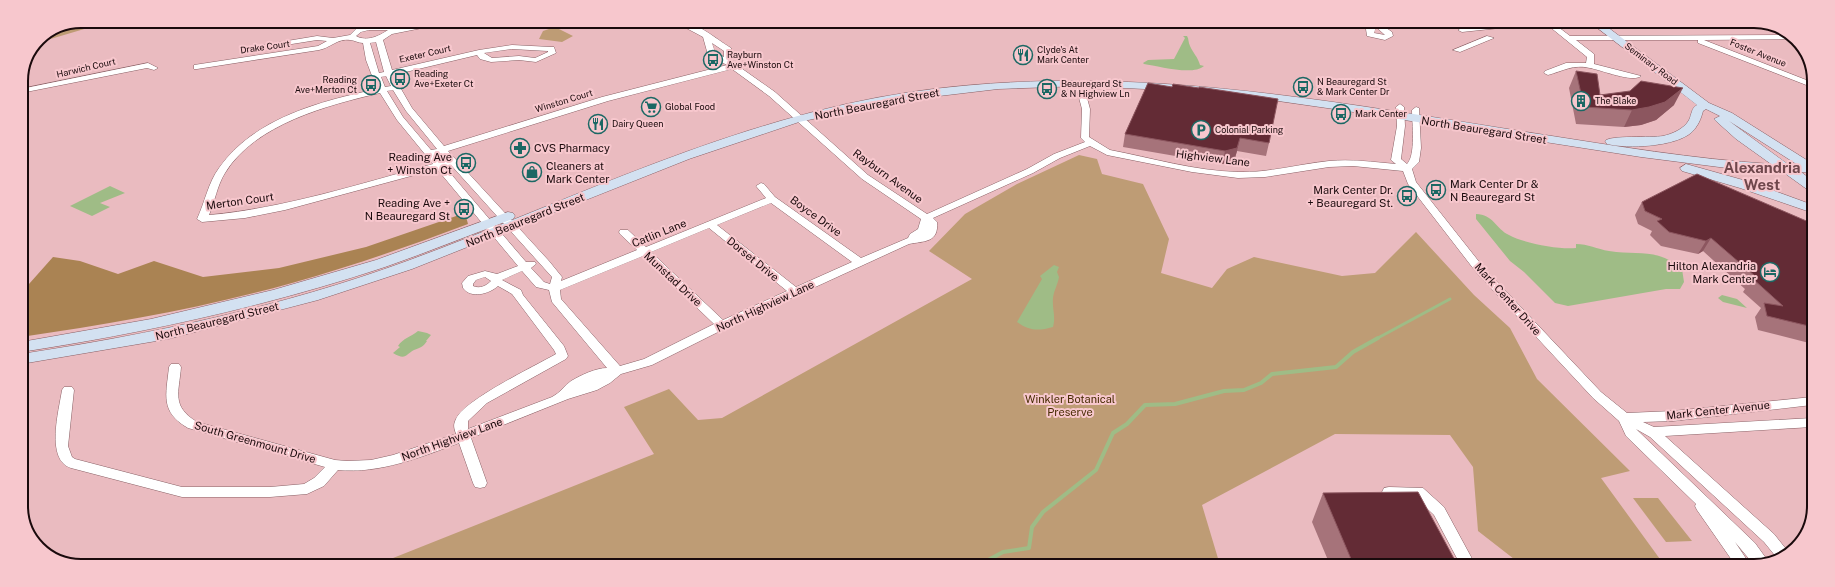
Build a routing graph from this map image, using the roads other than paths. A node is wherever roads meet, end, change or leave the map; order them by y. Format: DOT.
graph roads {
  1 [pos="368,28"];
  2 [pos="382,28"];
  3 [pos="393,28"];
  4 [pos="405,28"];
  5 [pos="694,28"];
  6 [pos="1460,28"];
  7 [pos="1481,28"];
  8 [pos="1555,28"];
  9 [pos="1603,28"];
  10 [pos="364,29"];
  11 [pos="389,30"];
  12 [pos="1462,30"];
  13 [pos="352,37"];
  14 [pos="707,37"];
  15 [pos="1783,37"];
  16 [pos="1490,38"];
  17 [pos="1569,38"];
  18 [pos="1618,38"];
  19 [pos="1695,38"];
  20 [pos="379,39"];
  21 [pos="333,40"];
  22 [pos="366,41"];
  23 [pos="1477,42"];
  24 [pos="257,48"];
  25 [pos="1457,50"];
  26 [pos="479,52"];
  27 [pos="730,63"];
  28 [pos="1590,65"];
  29 [pos="197,67"];
  30 [pos="154,68"];
  31 [pos="1548,73"];
  32 [pos="388,74"];
  33 [pos="376,76"];
  34 [pos="1637,76"];
  35 [pos="1079,83"];
  36 [pos="1807,83"];
  37 [pos="395,87"];
  38 [pos="28,90"];
  39 [pos="382,90"];
  40 [pos="1709,109"];
  41 [pos="1400,112"];
  42 [pos="1416,114"];
  43 [pos="796,115"];
  44 [pos="1091,143"];
  45 [pos="1610,145"];
  46 [pos="442,150"];
  47 [pos="429,154"];
  48 [pos="1773,159"];
  49 [pos="453,162"];
  50 [pos="1798,162"];
  51 [pos="440,166"];
  52 [pos="1407,169"];
  53 [pos="1807,177"];
  54 [pos="761,186"];
  55 [pos="772,199"];
  56 [pos="1807,208"];
  57 [pos="926,218"];
  58 [pos="507,222"];
  59 [pos="711,225"];
  60 [pos="491,228"];
  61 [pos="624,232"];
  62 [pos="644,251"];
  63 [pos="541,260"];
  64 [pos="859,262"];
  65 [pos="524,267"];
  66 [pos="554,288"];
  67 [pos="795,292"];
  68 [pos="722,325"];
  69 [pos="28,346"];
  70 [pos="28,358"];
  71 [pos="176,367"];
  72 [pos="617,371"];
  73 [pos="68,390"];
  74 [pos="1807,402"];
  75 [pos="1624,418"];
  76 [pos="1807,422"];
  77 [pos="1653,432"];
  78 [pos="1631,433"];
  79 [pos="464,436"];
  80 [pos="335,465"];
  81 [pos="480,483"];
  82 [pos="1389,492"];
  83 [pos="1696,495"];
  84 [pos="1780,552"];
  85 [pos="1465,559"];
  86 [pos="1739,559"];
  87 [pos="1759,559"];
  1 -- 10 [label="street"];
  2 -- 11 [label="street"];
  3 -- 11 [label="street"];
  4 -- 11 [label="street"];
  5 -- 14 [label="street"];
  6 -- 12 [label="street"];
  7 -- 12 [label="street"];
  8 -- 17 [label="street"];
  9 -- 18 [label="main road, Seminary Road"];
  10 -- 13 [label="street"];
  11 -- 20 [label="street"];
  12 -- 23 [label="street"];
  13 -- 21 [label="street, Drake Court"];
  13 -- 22 [label="street"];
  14 -- 27 [label="street"];
  14 -- 27 [label="street, Rayburn Avenue"];
  15 -- 19 [label="street"];
  16 -- 23 [label="street"];
  17 -- 18 [label="street"];
  17 -- 28 [label="street"];
  18 -- 19 [label="street"];
  18 -- 40 [label="main road, Seminary Road"];
  19 -- 36 [label="street, Foster Avenue"];
  20 -- 22 [label="street"];
  20 -- 32 [label="street"];
  21 -- 24 [label="street, Drake Court"];
  21 -- 29 [label="street, Drake Court"];
  22 -- 33 [label="street"];
  23 -- 25 [label="street"];
  26 -- 26 [label="street, Exeter Court"];
  26 -- 32 [label="street, Exeter Court"];
  27 -- 43 [label="street, Rayburn Avenue"];
  27 -- 46 [label="street, Winston Court"];
  28 -- 31 [label="street"];
  28 -- 34 [label="street"];
  30 -- 38 [label="street, Harwich Court"];
  32 -- 33 [label="street, Exeter Court"];
  32 -- 37 [label="street"];
  33 -- 39 [label="street"];
  35 -- 41 [label="main road, North Beauregard Street"];
  35 -- 43 [label="main road, North Beauregard Street"];
  35 -- 44 [label="street"];
  37 -- 39 [label="street, Merton Court"];
  37 -- 46 [label="street"];
  39 -- 47 [label="street"];
  39 -- 51 [label="street, Merton Court"];
  40 -- 45 [label="main road"];
  40 -- 48 [label="main road, Seminary Road"];
  40 -- 50 [label="main road"];
  41 -- 42 [label="main road, North Beauregard Street"];
  41 -- 43 [label="main road, North Beauregard Street"];
  41 -- 52 [label="street, Mark Center Drive"];
  42 -- 45 [label="main road, North Beauregard Street"];
  42 -- 52 [label="street"];
  43 -- 57 [label="street, Rayburn Avenue"];
  43 -- 58 [label="main road, North Beauregard Street"];
  44 -- 52 [label="street, Highview Lane"];
  44 -- 57 [label="street"];
  45 -- 48 [label="main road, North Beauregard Street"];
  45 -- 50 [label="main road, North Beauregard Street"];
  45 -- 56 [label="main road"];
  46 -- 47 [label="street, Winston Court"];
  46 -- 49 [label="street"];
  47 -- 51 [label="street"];
  48 -- 50 [label="main road, Seminary Road"];
  49 -- 51 [label="street, Merton Court"];
  49 -- 58 [label="street"];
  50 -- 53 [label="main road, Seminary Road"];
  51 -- 60 [label="street"];
  52 -- 75 [label="street, Mark Center Drive"];
  54 -- 55 [label="street, Boyce Drive"];
  55 -- 59 [label="street, Catlin Lane"];
  55 -- 64 [label="street, Boyce Drive"];
  57 -- 64 [label="street, North Highview Lane"];
  58 -- 60 [label="main road, North Beauregard Street"];
  58 -- 63 [label="street"];
  59 -- 62 [label="street, Catlin Lane"];
  59 -- 67 [label="street, Dorset Drive"];
  60 -- 65 [label="street"];
  60 -- 69 [label="main road, North Beauregard Street"];
  60 -- 70 [label="main road, North Beauregard Street"];
  61 -- 62 [label="street, Munstad Drive"];
  62 -- 66 [label="street, Catlin Lane"];
  62 -- 68 [label="street, Munstad Drive"];
  63 -- 65 [label="street"];
  63 -- 66 [label="street"];
  64 -- 67 [label="street, North Highview Lane"];
  65 -- 66 [label="street"];
  65 -- 79 [label="street"];
  66 -- 72 [label="street"];
  67 -- 68 [label="street, North Highview Lane"];
  68 -- 72 [label="street, North Highview Lane"];
  71 -- 80 [label="street, South Greenmount Drive"];
  72 -- 79 [label="street, North Highview Lane"];
  73 -- 80 [label="street"];
  74 -- 75 [label="street, Mark Center Avenue"];
  75 -- 77 [label="street, Mark Center Drive"];
  75 -- 78 [label="street, Mark Center Drive"];
  76 -- 77 [label="street, Mark Center Avenue"];
  77 -- 78 [label="street, Mark Center Avenue"];
  77 -- 84 [label="street, Mark Center Drive"];
  78 -- 83 [label="street, Mark Center Drive"];
  79 -- 80 [label="street, North Highview Lane"];
  79 -- 81 [label="street"];
  82 -- 85 [label="street"];
  83 -- 86 [label="street, Mark Center Drive"];
  83 -- 87 [label="street, Mark Center Drive"];
}
